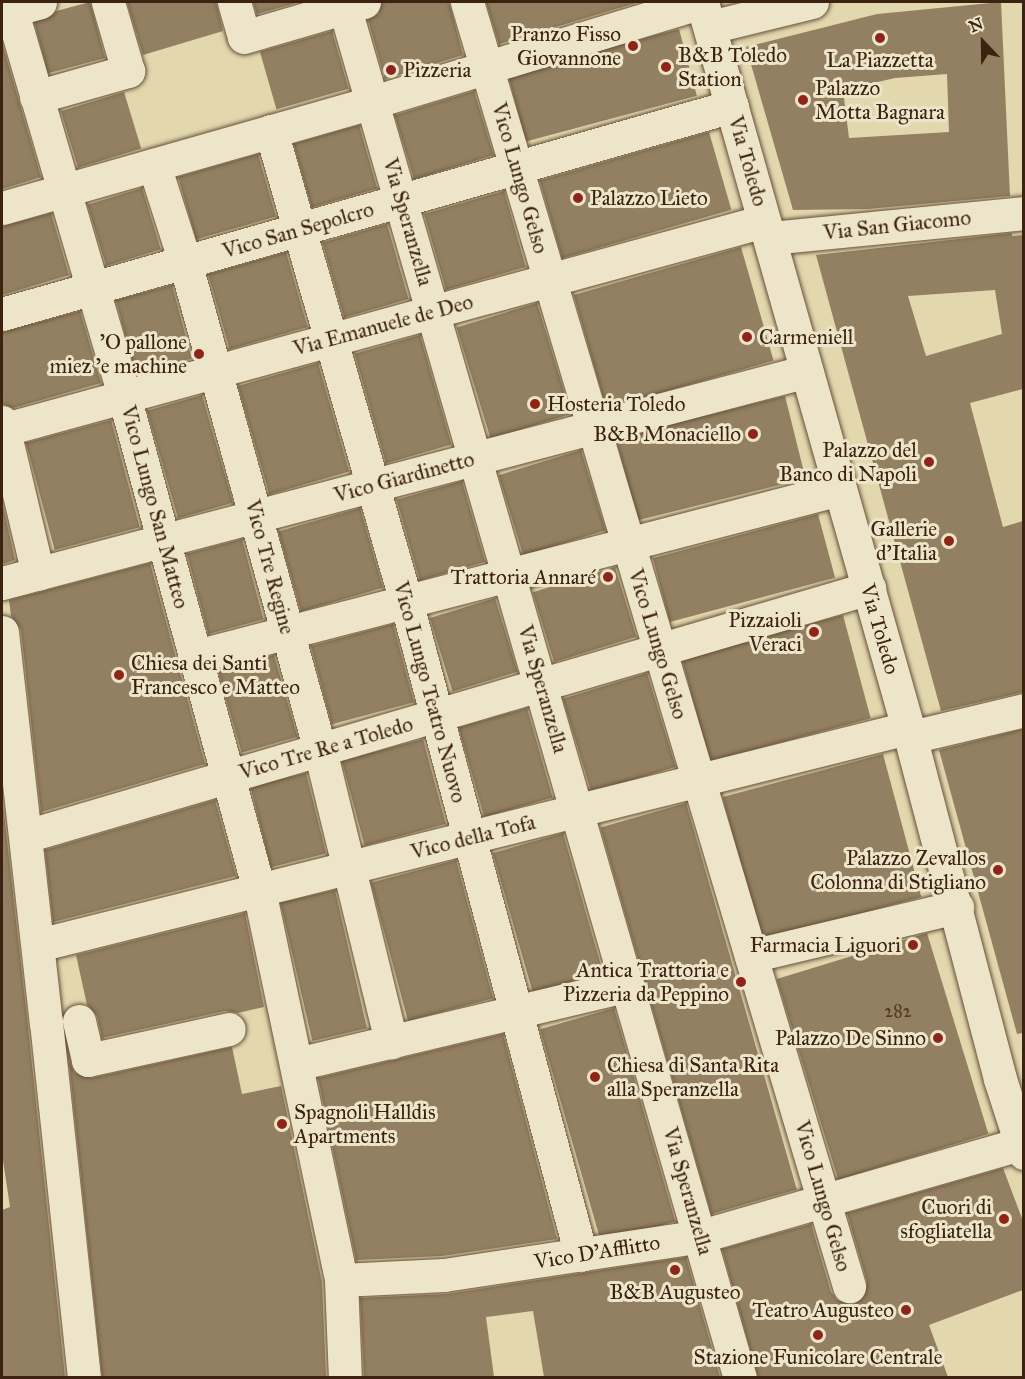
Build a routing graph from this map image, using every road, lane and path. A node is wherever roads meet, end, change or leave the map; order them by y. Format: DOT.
graph roads {
  1 [pos="108,2"];
  2 [pos="234,2"];
  3 [pos="467,2"];
  4 [pos="812,2"];
  5 [pos="351,3"];
  6 [pos="20,4"];
  7 [pos="705,10"];
  8 [pos="487,65"];
  9 [pos="36,97"];
  10 [pos="373,102"];
  11 [pos="732,106"];
  12 [pos="271,131"];
  13 [pos="154,165"];
  14 [pos="517,168"];
  15 [pos="64,190"];
  16 [pos="401,201"];
  17 [pos="2,208"];
  18 [pos="1023,213"];
  19 [pos="299,229"];
  20 [pos="767,229"];
  21 [pos="185,262"];
  22 [pos="550,279"];
  23 [pos="105,285"];
  24 [pos="433,311"];
  25 [pos="2,315"];
  26 [pos="331,339"];
  27 [pos="216,370"];
  28 [pos="807,371"];
  29 [pos="124,396"];
  30 [pos="2,428"];
  31 [pos="594,428"];
  32 [pos="476,458"];
  33 [pos="373,485"];
  34 [pos="840,489"];
  35 [pos="256,516"];
  36 [pos="165,540"];
  37 [pos="628,543"];
  38 [pos="38,573"];
  39 [pos="509,574"];
  40 [pos="2,583"];
  41 [pos="869,588"];
  42 [pos="406,601"];
  43 [pos="2,632"];
  44 [pos="288,632"];
  45 [pos="660,650"];
  46 [pos="196,656"];
  47 [pos="541,684"];
  48 [pos="1023,711"];
  49 [pos="437,715"];
  50 [pos="910,733"];
  51 [pos="320,750"];
  52 [pos="230,776"];
  53 [pos="699,781"];
  54 [pos="578,811"];
  55 [pos="26,836"];
  56 [pos="469,837"];
  57 [pos="350,867"];
  58 [pos="259,890"];
  59 [pos="957,907"];
  60 [pos="38,945"];
  61 [pos="751,956"];
  62 [pos="628,985"];
  63 [pos="519,1011"];
  64 [pos="80,1021"];
  65 [pos="229,1029"];
  66 [pos="391,1042"];
  67 [pos="297,1064"];
  68 [pos="1022,1148"];
  69 [pos="824,1202"];
  70 [pos="701,1236"];
  71 [pos="581,1255"];
  72 [pos="341,1280"];
  73 [pos="849,1286"];
  74 [pos="84,1377"];
  75 [pos="345,1377"];
  76 [pos="740,1377"];
  1 -- 9 [label="street"];
  2 -- 5 [label="street"];
  3 -- 8 [label="street, Vico Lungo Gelso"];
  4 -- 7 [label="street"];
  5 -- 10 [label="street, Via Speranzella"];
  6 -- 9 [label="street, Vico Lungo San Matteo"];
  7 -- 8 [label="street"];
  7 -- 11 [label="street, Via Toledo"];
  8 -- 10 [label="street"];
  8 -- 14 [label="street, Vico Lungo Gelso"];
  9 -- 15 [label="street, Vico Lungo San Matteo"];
  10 -- 12 [label="street"];
  10 -- 16 [label="street, Via Speranzella"];
  11 -- 14 [label="street, Vico San Sepolcro"];
  11 -- 20 [label="street, Via Toledo"];
  12 -- 13 [label="street"];
  12 -- 19 [label="street, Vico Lungo Teatro Nuovo"];
  13 -- 15 [label="street"];
  13 -- 21 [label="street, Vico Tre Regine"];
  14 -- 16 [label="street, Vico San Sepolcro"];
  14 -- 22 [label="street, Vico Lungo Gelso"];
  15 -- 17 [label="street"];
  15 -- 23 [label="street, Vico Lungo San Matteo"];
  16 -- 19 [label="street, Vico San Sepolcro"];
  16 -- 24 [label="street, Via Speranzella"];
  18 -- 20 [label="street, Via San Giacomo"];
  19 -- 21 [label="street, Vico San Sepolcro"];
  19 -- 26 [label="street, Vico Lungo Teatro Nuovo"];
  20 -- 22 [label="street, Via Emanuele de Deo"];
  20 -- 28 [label="street, Via Toledo"];
  21 -- 23 [label="street, Vico San Sepolcro"];
  21 -- 27 [label="street, Vico Tre Regine"];
  22 -- 24 [label="street, Via Emanuele de Deo"];
  22 -- 31 [label="street, Vico Lungo Gelso"];
  23 -- 25 [label="street, Vico San Sepolcro"];
  23 -- 29 [label="street, Vico Lungo San Matteo"];
  24 -- 26 [label="street, Via Emanuele de Deo"];
  24 -- 32 [label="street, Via Speranzella"];
  26 -- 27 [label="street, Via Emanuele de Deo"];
  26 -- 33 [label="street, Vico Lungo Teatro Nuovo"];
  27 -- 29 [label="street, Via Emanuele de Deo"];
  27 -- 35 [label="street, Vico Tre Regine"];
  28 -- 31 [label="street, Vico Giardinetto"];
  28 -- 34 [label="street, Via Toledo"];
  29 -- 30 [label="street, Via Emanuele de Deo"];
  29 -- 36 [label="street, Vico Lungo San Matteo"];
  30 -- 38 [label="street"];
  31 -- 32 [label="street, Vico Giardinetto"];
  31 -- 37 [label="street, Vico Lungo Gelso"];
  32 -- 33 [label="street, Vico Giardinetto"];
  32 -- 39 [label="street, Via Speranzella"];
  33 -- 35 [label="street, Vico Giardinetto"];
  33 -- 42 [label="street, Vico Lungo Teatro Nuovo"];
  34 -- 37 [label="street"];
  34 -- 41 [label="street, Via Toledo"];
  35 -- 36 [label="street, Vico Giardinetto"];
  35 -- 44 [label="street, Vico Tre Regine"];
  36 -- 38 [label="street, Vico Giardinetto"];
  36 -- 46 [label="street, Vico Lungo San Matteo"];
  37 -- 39 [label="street"];
  37 -- 45 [label="street, Vico Lungo Gelso"];
  38 -- 40 [label="street, Vico Giardinetto"];
  39 -- 42 [label="street"];
  39 -- 47 [label="street, Via Speranzella"];
  41 -- 45 [label="street, Vico Tre Re a Toledo"];
  41 -- 50 [label="street, Via Toledo"];
  42 -- 44 [label="street"];
  42 -- 49 [label="street, Vico Lungo Teatro Nuovo"];
  43 -- 55 [label="street"];
  44 -- 46 [label="street"];
  44 -- 51 [label="street, Vico Tre Regine"];
  45 -- 47 [label="street, Vico Tre Re a Toledo"];
  45 -- 53 [label="street, Vico Lungo Gelso"];
  46 -- 52 [label="street, Vico Lungo San Matteo"];
  47 -- 49 [label="street, Vico Tre Re a Toledo"];
  47 -- 54 [label="street, Via Speranzella"];
  48 -- 50 [label="street, Vico della Tofa"];
  49 -- 51 [label="street, Vico Tre Re a Toledo"];
  49 -- 56 [label="street, Vico Lungo Teatro Nuovo"];
  50 -- 53 [label="street, Vico della Tofa"];
  50 -- 59 [label="street, Via Toledo"];
  51 -- 52 [label="street, Vico Tre Re a Toledo"];
  51 -- 57 [label="street, Vico Tre Regine"];
  52 -- 55 [label="street, Vico Tre Re a Toledo"];
  52 -- 58 [label="street, Vico Lungo San Matteo"];
  53 -- 54 [label="street, Vico della Tofa"];
  53 -- 61 [label="street, Vico Lungo Gelso"];
  54 -- 56 [label="street, Vico della Tofa"];
  54 -- 62 [label="street, Via Speranzella"];
  55 -- 60 [label="street"];
  56 -- 57 [label="street, Vico della Tofa"];
  56 -- 63 [label="street, Vico Lungo Teatro Nuovo"];
  57 -- 58 [label="street, Vico della Tofa"];
  57 -- 66 [label="street, Vico Tre Regine"];
  58 -- 60 [label="street, Vico della Tofa"];
  58 -- 67 [label="street, Vico Lungo San Matteo"];
  59 -- 61 [label="street"];
  59 -- 68 [label="street, Via Toledo"];
  60 -- 74 [label="street"];
  61 -- 69 [label="street, Vico Lungo Gelso"];
  62 -- 63 [label="street"];
  62 -- 70 [label="street, Via Speranzella"];
  63 -- 66 [label="street"];
  63 -- 71 [label="street, Vico Lungo Teatro Nuovo"];
  64 -- 65 [label="street"];
  66 -- 67 [label="street"];
  67 -- 72 [label="street, Vico Lungo San Matteo"];
  68 -- 69 [label="street, Vico D'Afflitto"];
  69 -- 70 [label="street, Vico D'Afflitto"];
  69 -- 73 [label="street, Vico Lungo Gelso"];
  70 -- 71 [label="street, Vico D'Afflitto"];
  70 -- 76 [label="street, Via Speranzella"];
  71 -- 72 [label="street, Vico D'Afflitto"];
  72 -- 75 [label="street, Vico Lungo San Matteo"];
}
